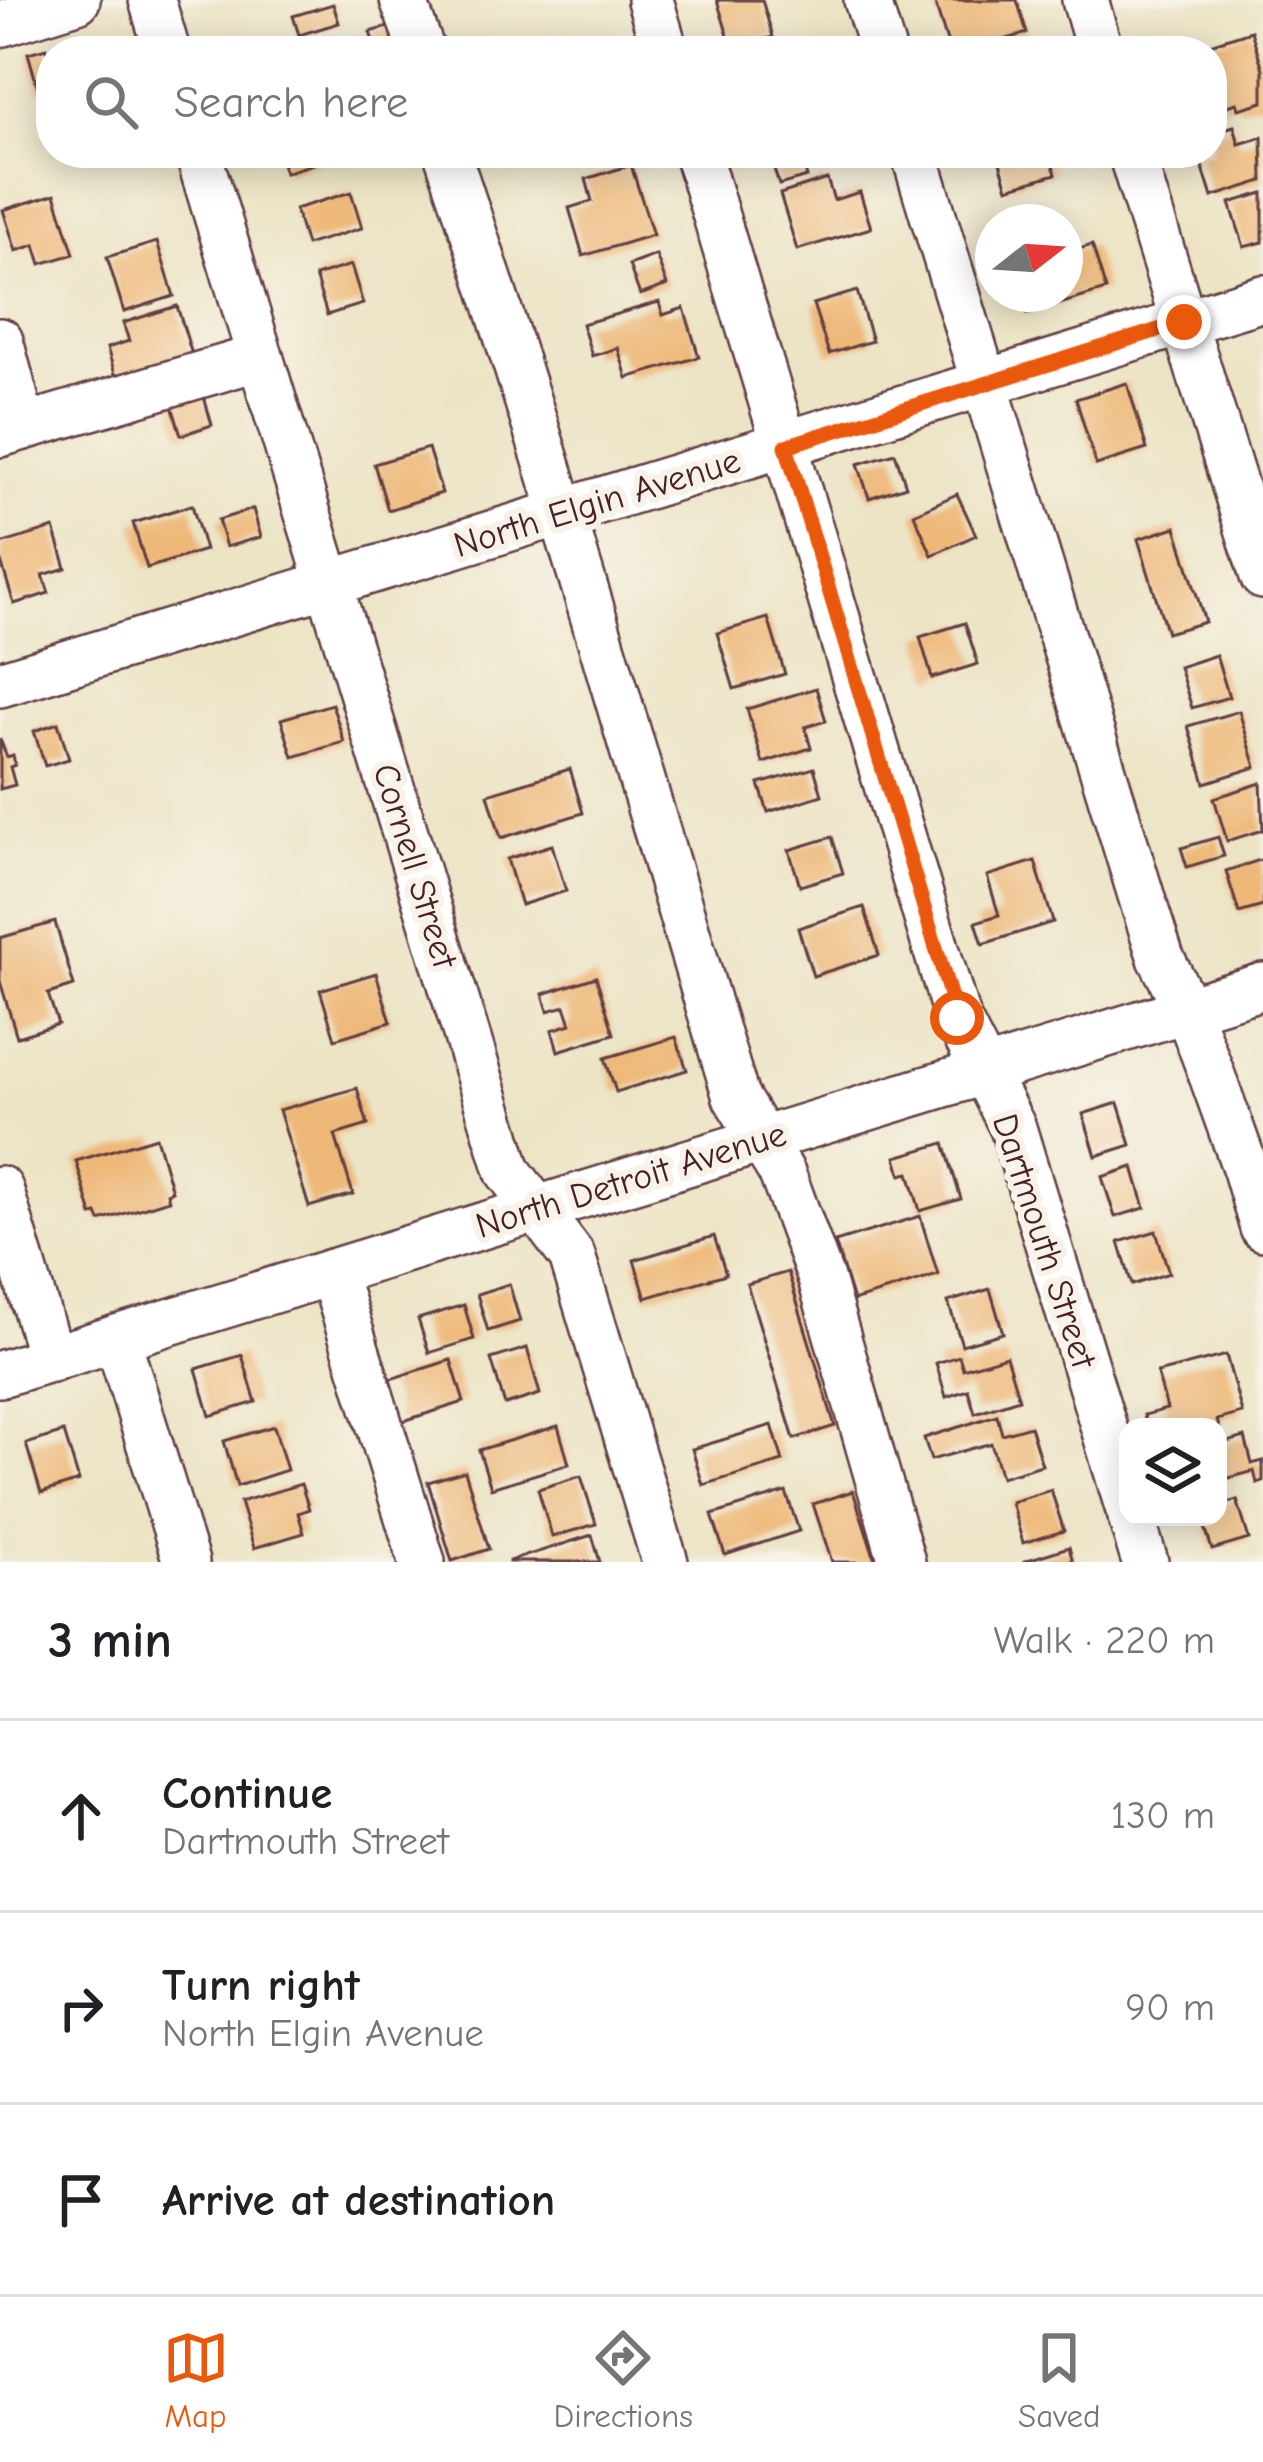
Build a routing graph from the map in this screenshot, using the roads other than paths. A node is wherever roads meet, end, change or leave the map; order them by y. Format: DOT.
graph roads {
  1 [pos="77,0"];
  2 [pos="152,0"];
  3 [pos="404,0"];
  4 [pos="650,0"];
  5 [pos="867,0"];
  6 [pos="1085,0"];
  7 [pos="0,24"];
  8 [pos="163,36"];
  9 [pos="417,36"];
  10 [pos="661,36"];
  11 [pos="878,36"];
  12 [pos="1096,36"];
  13 [pos="203,168"];
  14 [pos="452,168"];
  15 [pos="702,168"];
  16 [pos="919,168"];
  17 [pos="1136,168"];
  18 [pos="1263,298"];
  19 [pos="1184,322"];
  20 [pos="0,340"];
  21 [pos="260,357"];
  22 [pos="984,384"];
  23 [pos="11,431"];
  24 [pos="786,446"];
  25 [pos="561,514"];
  26 [pos="1263,576"];
  27 [pos="329,584"];
  28 [pos="0,684"];
  29 [pos="1263,986"];
  30 [pos="1187,1009"];
  31 [pos="984,1071"];
  32 [pos="761,1139"];
  33 [pos="0,1189"];
  34 [pos="536,1209"];
  35 [pos="1263,1228"];
  36 [pos="332,1271"];
  37 [pos="117,1338"];
  38 [pos="51,1358"];
  39 [pos="0,1374"];
  40 [pos="1119,1478"];
  41 [pos="1134,1526"];
  42 [pos="185,1562"];
  43 [pos="422,1562"];
  44 [pos="665,1562"];
  45 [pos="902,1562"];
  46 [pos="1145,1562"];
  1 -- 7 [label="street"];
  2 -- 8 [label="street"];
  3 -- 9 [label="street"];
  4 -- 10 [label="street"];
  5 -- 11 [label="street"];
  6 -- 12 [label="street"];
  13 -- 21 [label="street, Cornell Street"];
  14 -- 25 [label="street"];
  15 -- 24 [label="street, Dartmouth Street"];
  16 -- 22 [label="street"];
  17 -- 19 [label="street"];
  18 -- 19 [label="street, North Elgin Avenue"];
  19 -- 22 [label="street, North Elgin Avenue"];
  19 -- 26 [label="street"];
  20 -- 23 [label="street"];
  21 -- 23 [label="street"];
  21 -- 27 [label="street, Cornell Street"];
  22 -- 24 [label="street, North Elgin Avenue"];
  22 -- 30 [label="street"];
  24 -- 25 [label="street, North Elgin Avenue"];
  24 -- 31 [label="street, Dartmouth Street"];
  25 -- 27 [label="street, North Elgin Avenue"];
  25 -- 32 [label="street"];
  27 -- 28 [label="street, North Elgin Avenue"];
  27 -- 34 [label="street, Cornell Street"];
  29 -- 30 [label="street, North Detroit Avenue"];
  30 -- 31 [label="street, North Detroit Avenue"];
  30 -- 35 [label="street"];
  31 -- 32 [label="street, North Detroit Avenue"];
  31 -- 40 [label="street, Dartmouth Street"];
  32 -- 34 [label="street, North Detroit Avenue"];
  32 -- 45 [label="street"];
  33 -- 38 [label="street"];
  34 -- 36 [label="street, North Detroit Avenue"];
  34 -- 44 [label="street, Cornell Street"];
  36 -- 37 [label="street, North Detroit Avenue"];
  36 -- 43 [label="street"];
  37 -- 38 [label="street, North Detroit Avenue"];
  37 -- 42 [label="street"];
  38 -- 39 [label="street, North Detroit Avenue"];
  41 -- 46 [label="street"];
}
